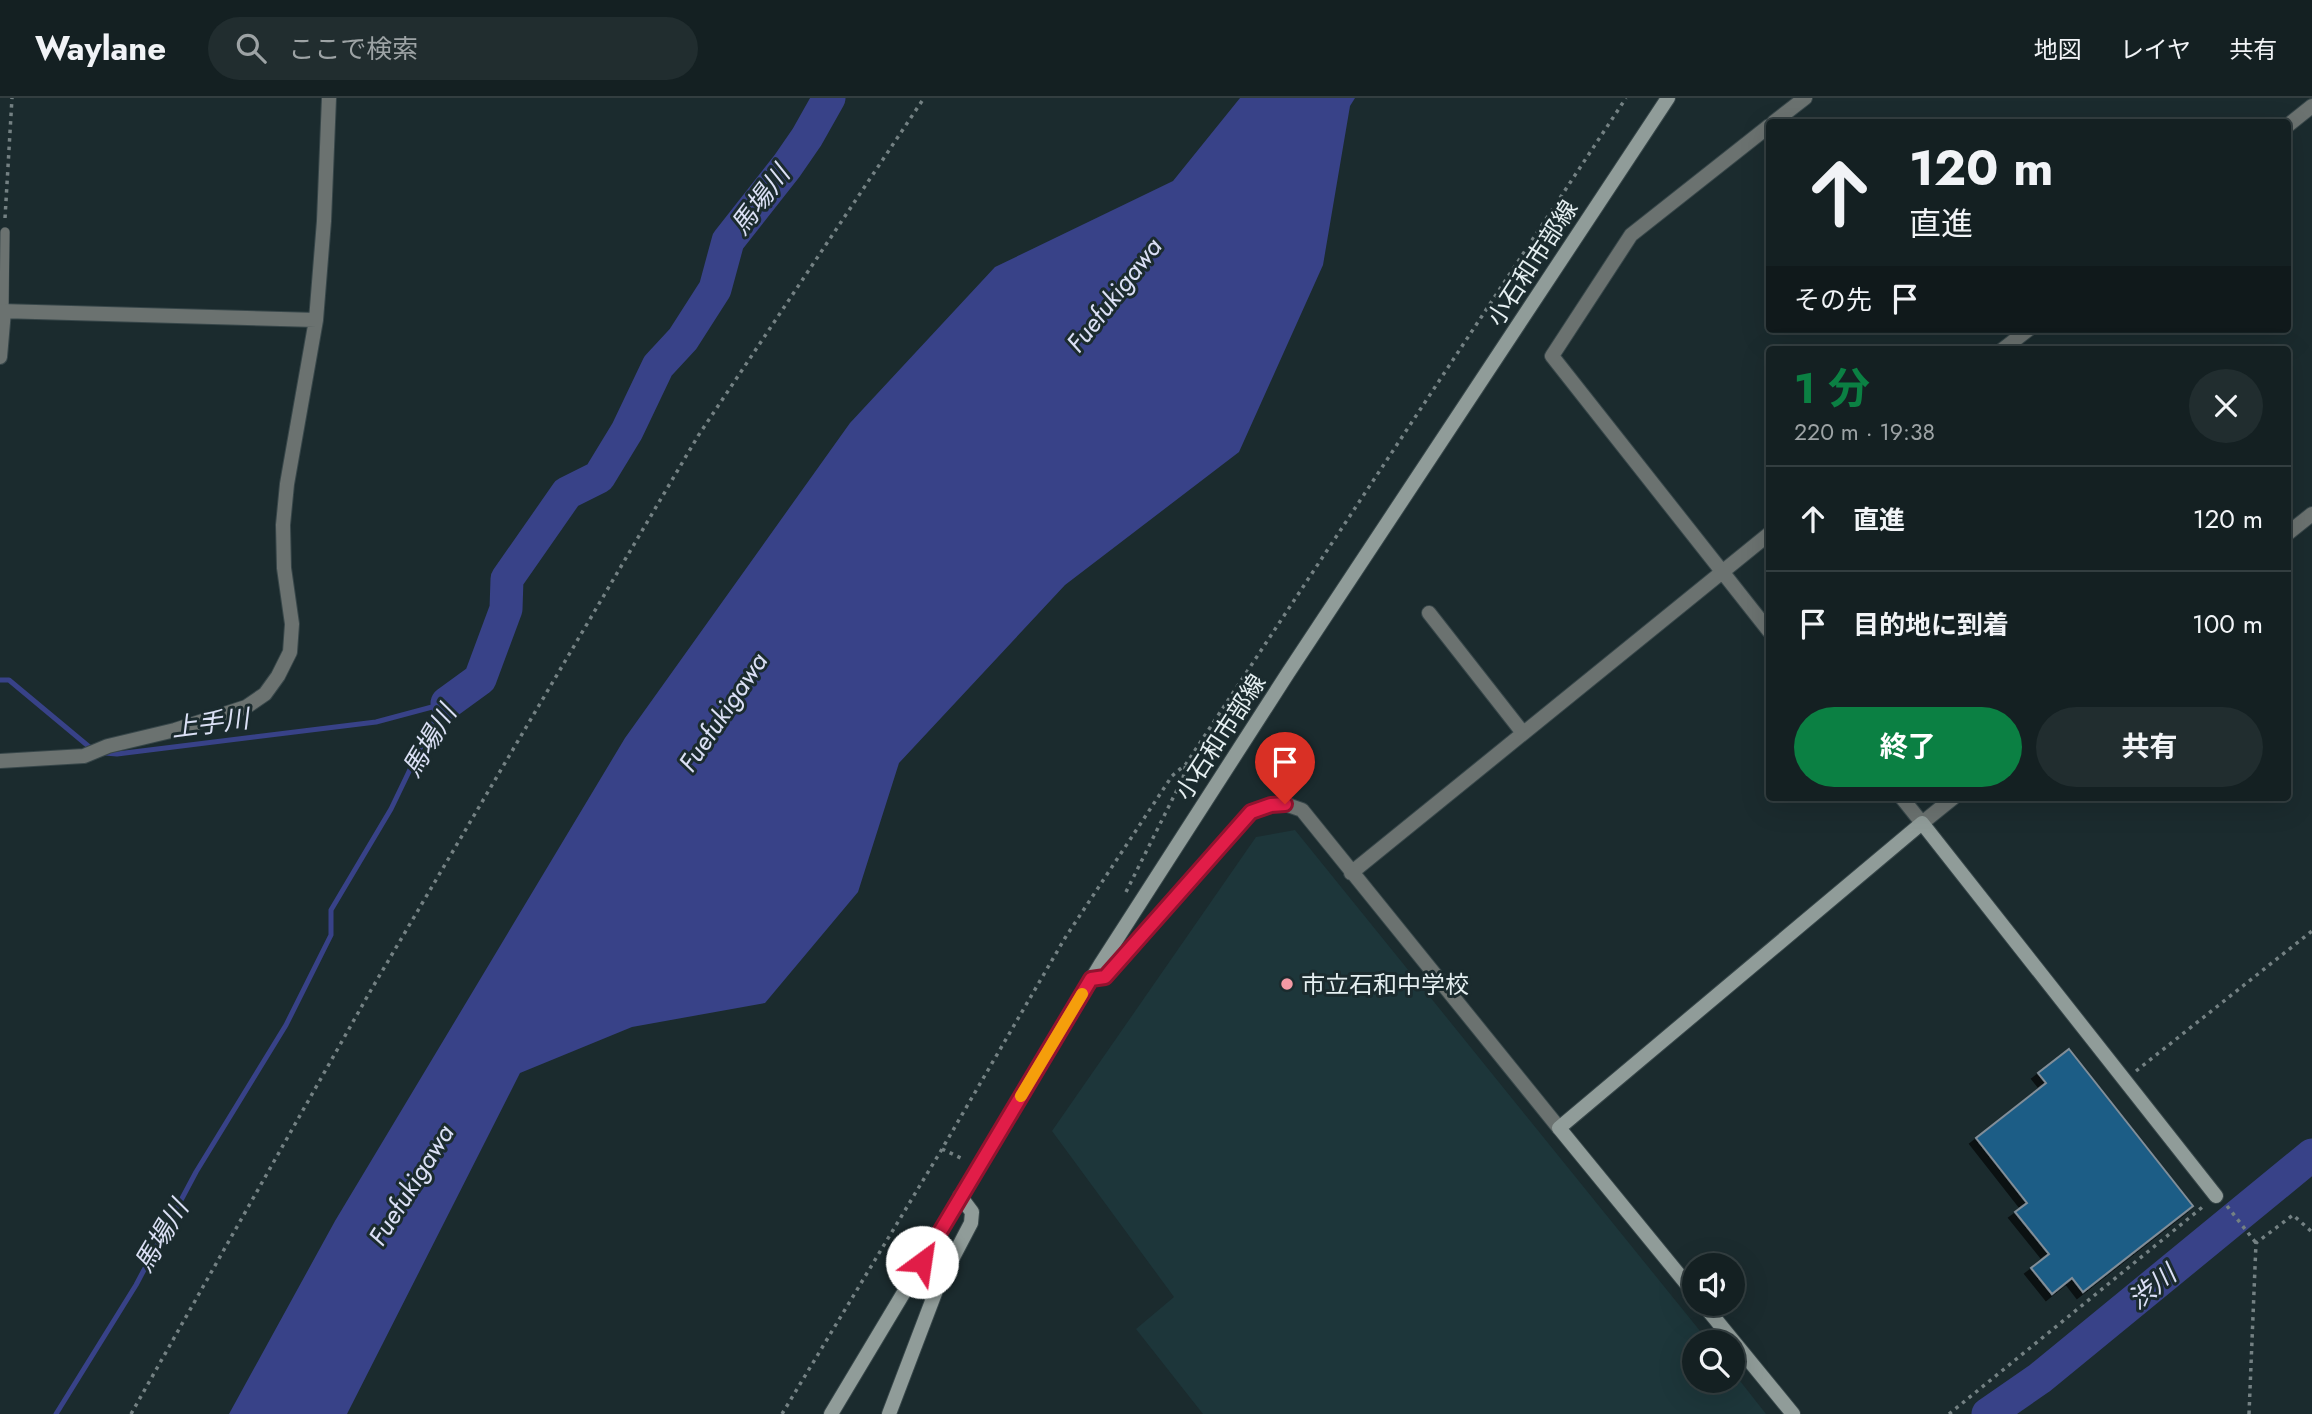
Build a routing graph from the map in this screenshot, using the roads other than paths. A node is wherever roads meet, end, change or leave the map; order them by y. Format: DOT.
graph roads {
  1 [pos="330,98"];
  2 [pos="1668,98"];
  3 [pos="1805,98"];
  4 [pos="2312,106"];
  5 [pos="1778,119"];
  6 [pos="2291,123"];
  7 [pos="1766,128"];
  8 [pos="5,232"];
  9 [pos="2,311"];
  10 [pos="316,320"];
  11 [pos="2024,333"];
  12 [pos="2007,346"];
  13 [pos="0,356"];
  14 [pos="2312,514"];
  15 [pos="2291,531"];
  16 [pos="1766,536"];
  17 [pos="1721,571"];
  18 [pos="1429,613"];
  19 [pos="1766,627"];
  20 [pos="1523,733"];
  21 [pos="0,761"];
  22 [pos="1904,801"];
  23 [pos="1950,801"];
  24 [pos="1271,805"];
  25 [pos="1922,823"];
  26 [pos="1351,873"];
  27 [pos="1091,979"];
  28 [pos="1559,1128"];
  29 [pos="960,1196"];
  30 [pos="2216,1196"];
  31 [pos="1682,1278"];
  32 [pos="1713,1316"];
  33 [pos="831,1414"];
  34 [pos="889,1414"];
  35 [pos="1793,1414"];
  1 -- 10 [label="street"];
  2 -- 27 [label="main road, 小石和市部線"];
  3 -- 5 [label="street"];
  4 -- 6 [label="street"];
  7 -- 17 [label="street"];
  8 -- 9 [label="lane"];
  9 -- 10 [label="street"];
  9 -- 13 [label="street"];
  10 -- 21 [label="street"];
  11 -- 12 [label="street"];
  14 -- 15 [label="street"];
  16 -- 17 [label="street"];
  17 -- 19 [label="street"];
  17 -- 20 [label="street"];
  18 -- 20 [label="street"];
  20 -- 26 [label="street"];
  22 -- 25 [label="street"];
  23 -- 25 [label="street"];
  24 -- 26 [label="street"];
  24 -- 27 [label="lane"];
  25 -- 28 [label="main road"];
  25 -- 30 [label="main road"];
  26 -- 28 [label="street"];
  27 -- 29 [label="main road, 小石和市部線"];
  28 -- 31 [label="main road"];
  29 -- 33 [label="main road, 小石和市部線"];
  29 -- 34 [label="main road"];
  32 -- 35 [label="main road"];
}
